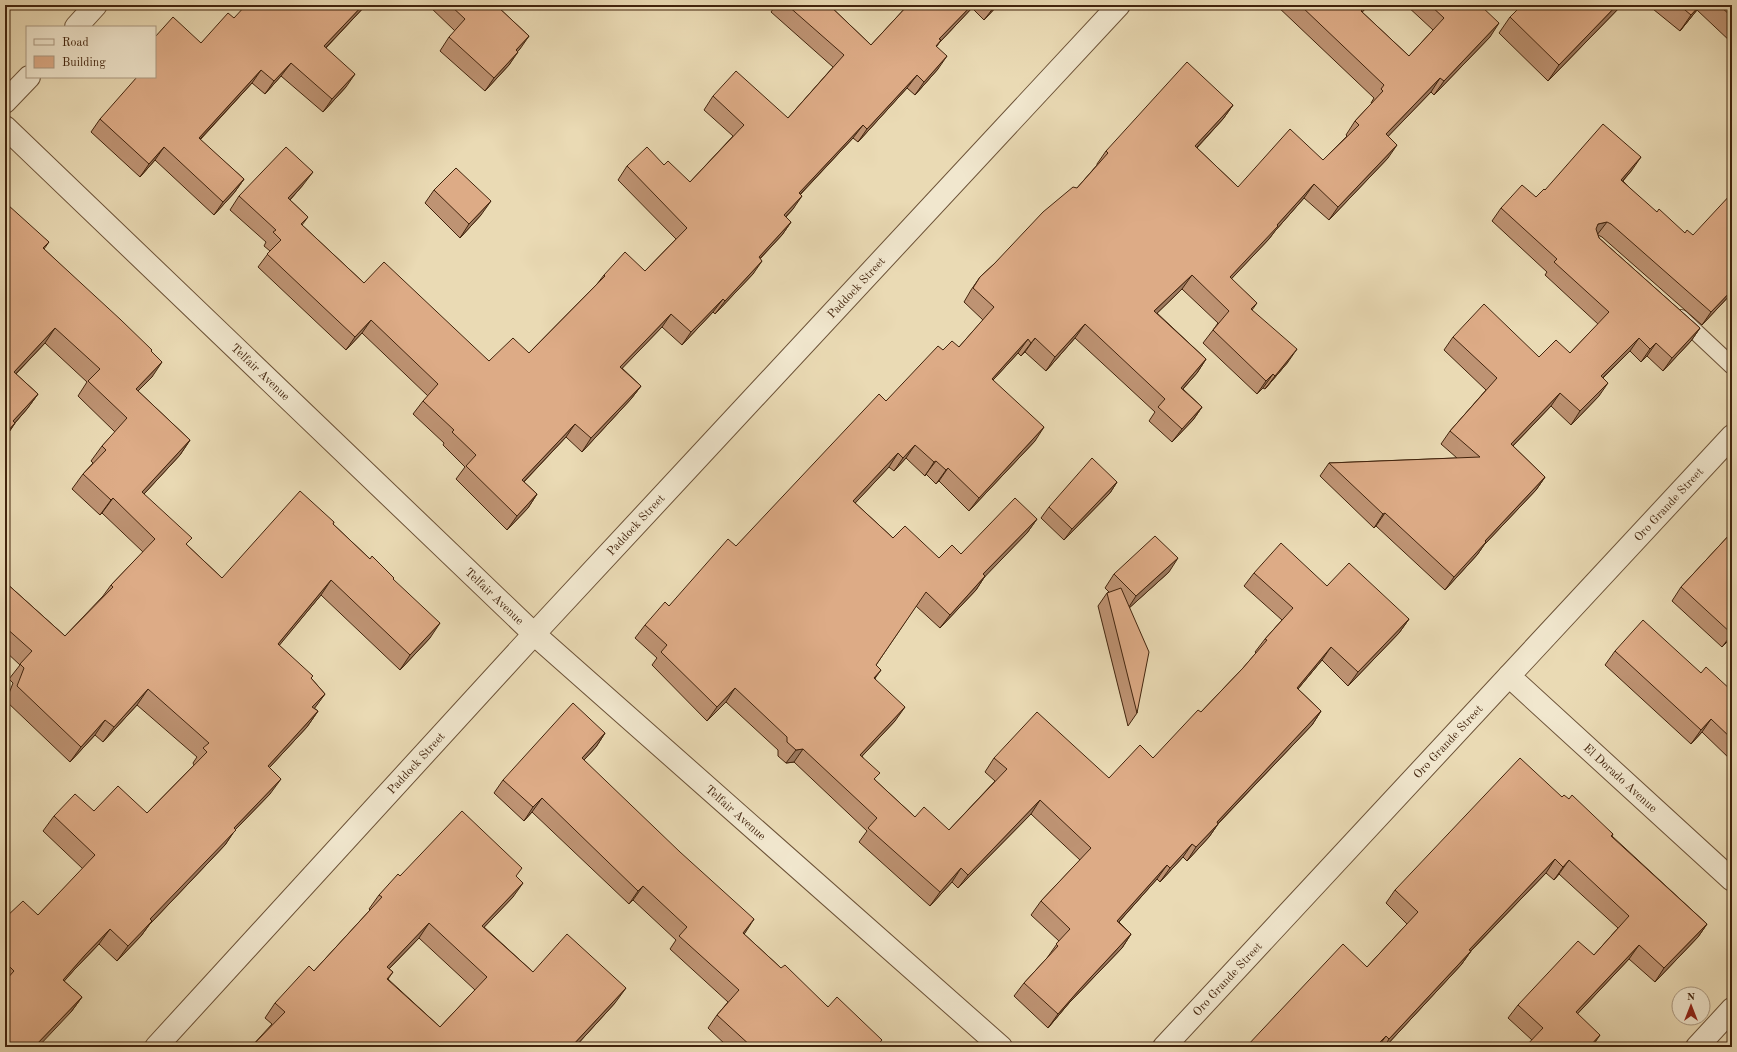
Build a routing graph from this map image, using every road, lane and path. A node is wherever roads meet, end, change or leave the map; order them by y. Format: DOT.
graph roads {
  1 [pos="96,5"];
  2 [pos="1119,5"];
  3 [pos="77,26"];
  4 [pos="28,78"];
  5 [pos="5,102"];
  6 [pos="5,127"];
  7 [pos="1672,310"];
  8 [pos="1732,366"];
  9 [pos="1732,436"];
  10 [pos="534,634"];
  11 [pos="1509,676"];
  12 [pos="1732,880"];
  13 [pos="1732,1010"];
  14 [pos="156,1047"];
  15 [pos="1001,1047"];
  16 [pos="1164,1047"];
  17 [pos="1697,1047"];
  1 -- 3 [label="street"];
  2 -- 10 [label="street, Paddock Street"];
  4 -- 5 [label="street"];
  6 -- 10 [label="street, Telfair Avenue"];
  7 -- 8 [label="lane"];
  9 -- 11 [label="street, Oro Grande Street"];
  10 -- 14 [label="street, Paddock Street"];
  10 -- 15 [label="street, Telfair Avenue"];
  11 -- 12 [label="street, El Dorado Avenue"];
  11 -- 16 [label="street, Oro Grande Street"];
  13 -- 17 [label="street"];
}
